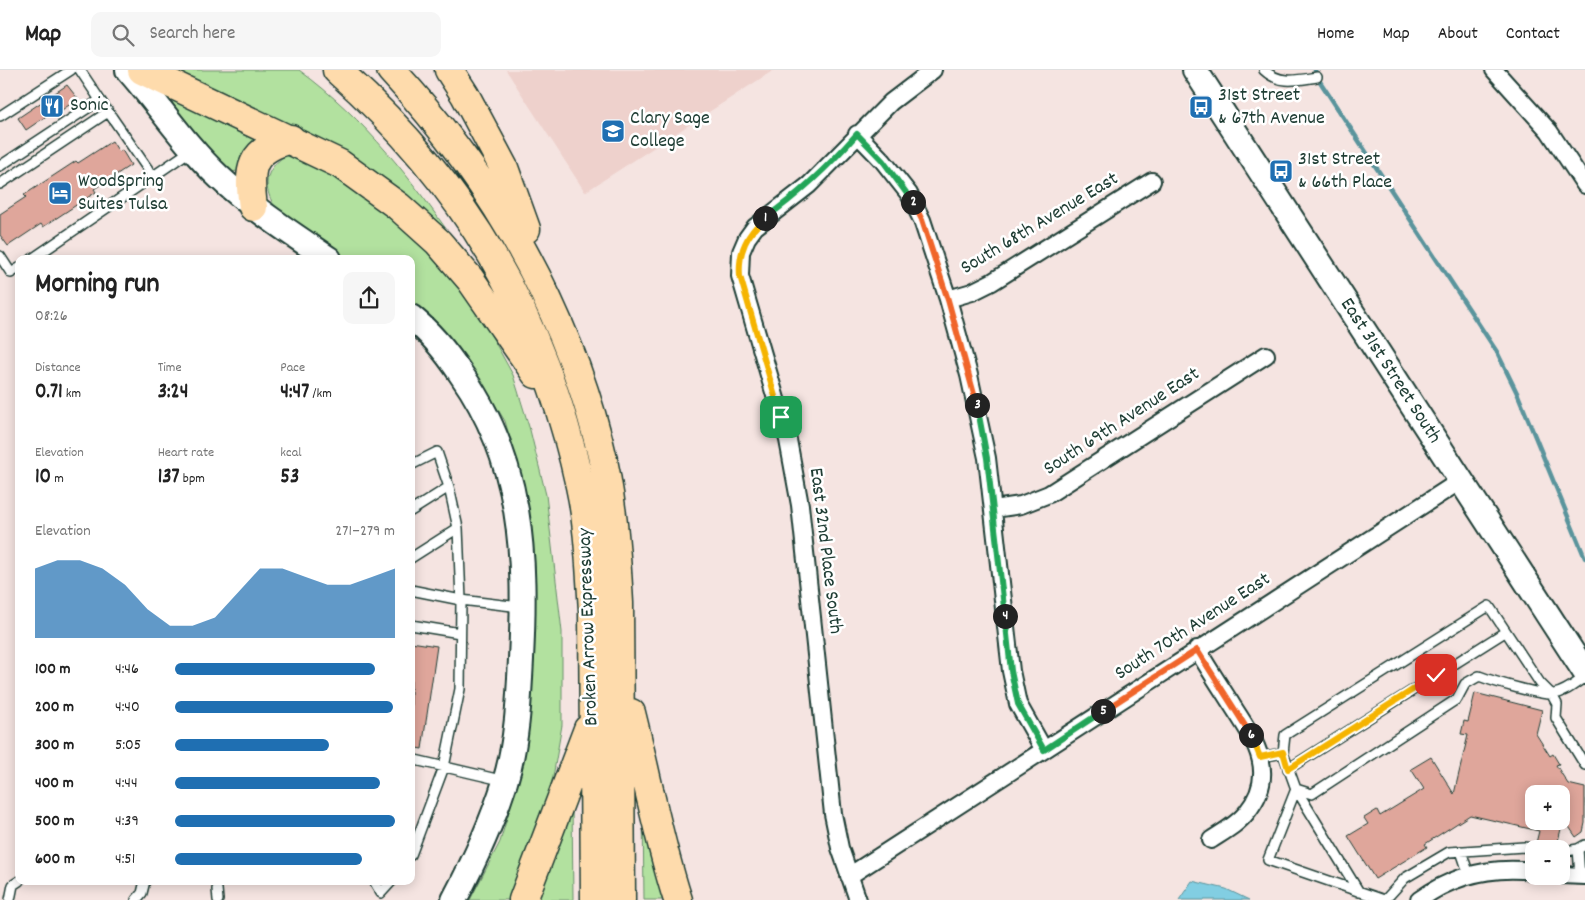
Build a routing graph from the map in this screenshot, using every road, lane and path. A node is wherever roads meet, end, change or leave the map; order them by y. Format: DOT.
graph roads {
  1 [pos="71,70"];
  2 [pos="80,70"];
  3 [pos="128,70"];
  4 [pos="143,70"];
  5 [pos="337,70"];
  6 [pos="392,70"];
  7 [pos="449,70"];
  8 [pos="933,70"];
  9 [pos="1195,70"];
  10 [pos="1264,70"];
  11 [pos="1494,70"];
  12 [pos="1317,77"];
  13 [pos="152,98"];
  14 [pos="100,100"];
  15 [pos="108,112"];
  16 [pos="0,116"];
  17 [pos="857,134"];
  18 [pos="291,139"];
  19 [pos="193,150"];
  20 [pos="0,166"];
  21 [pos="154,178"];
  22 [pos="1152,180"];
  23 [pos="0,184"];
  24 [pos="1585,185"];
  25 [pos="253,208"];
  26 [pos="38,255"];
  27 [pos="323,255"];
  28 [pos="0,256"];
  29 [pos="15,270"];
  30 [pos="948,300"];
  31 [pos="415,321"];
  32 [pos="566,340"];
  33 [pos="1266,355"];
  34 [pos="560,408"];
  35 [pos="415,463"];
  36 [pos="1460,480"];
  37 [pos="449,486"];
  38 [pos="415,508"];
  39 [pos="994,509"];
  40 [pos="458,528"];
  41 [pos="415,555"];
  42 [pos="415,591"];
  43 [pos="461,600"];
  44 [pos="523,607"];
  45 [pos="415,626"];
  46 [pos="1505,632"];
  47 [pos="460,633"];
  48 [pos="1197,650"];
  49 [pos="620,668"];
  50 [pos="1585,672"];
  51 [pos="1585,677"];
  52 [pos="1552,695"];
  53 [pos="594,716"];
  54 [pos="1044,750"];
  55 [pos="1283,752"];
  56 [pos="1260,757"];
  57 [pos="415,760"];
  58 [pos="1585,765"];
  59 [pos="444,768"];
  60 [pos="1288,769"];
  61 [pos="505,781"];
  62 [pos="1296,789"];
  63 [pos="1211,840"];
  64 [pos="415,845"];
  65 [pos="1525,847"];
  66 [pos="1582,847"];
  67 [pos="1461,852"];
  68 [pos="1525,871"];
  69 [pos="1469,875"];
  70 [pos="849,876"];
  71 [pos="1582,876"];
  72 [pos="15,884"];
  73 [pos="144,885"];
  74 [pos="376,885"];
  75 [pos="388,885"];
  76 [pos="217,889"];
  77 [pos="1360,892"];
  78 [pos="10,900"];
  79 [pos="136,900"];
  80 [pos="218,900"];
  81 [pos="454,900"];
  82 [pos="522,900"];
  83 [pos="595,900"];
  84 [pos="622,900"];
  85 [pos="678,900"];
  86 [pos="858,900"];
  87 [pos="1384,900"];
  88 [pos="1419,900"];
  1 -- 16 [label="lane"];
  2 -- 14 [label="lane"];
  3 -- 13 [label="street"];
  4 -- 13 [label="street"];
  4 -- 18 [label="highway"];
  5 -- 34 [label="highway, Broken Arrow Expressway"];
  6 -- 32 [label="highway, Broken Arrow Expressway"];
  7 -- 32 [label="highway"];
  8 -- 17 [label="street"];
  9 -- 36 [label="street, East 31st Street South"];
  10 -- 12 [label="lane"];
  11 -- 24 [label="street"];
  13 -- 19 [label="street"];
  14 -- 15 [label="lane"];
  14 -- 20 [label="lane"];
  15 -- 21 [label="lane"];
  15 -- 23 [label="lane"];
  17 -- 30 [label="street"];
  17 -- 70 [label="street, East 32nd Place South"];
  18 -- 25 [label="highway"];
  18 -- 34 [label="highway"];
  19 -- 21 [label="lane"];
  19 -- 25 [label="street"];
  21 -- 26 [label="lane"];
  22 -- 30 [label="street, South 68th Avenue East"];
  25 -- 27 [label="street"];
  28 -- 29 [label="lane"];
  30 -- 39 [label="street"];
  31 -- 44 [label="street"];
  32 -- 49 [label="highway, Broken Arrow Expressway"];
  33 -- 39 [label="street, South 69th Avenue East"];
  34 -- 53 [label="highway, Broken Arrow Expressway"];
  35 -- 37 [label="lane"];
  36 -- 48 [label="street, South 70th Avenue East"];
  36 -- 50 [label="street, East 31st Street South"];
  37 -- 38 [label="lane"];
  37 -- 40 [label="lane"];
  39 -- 54 [label="street"];
  40 -- 41 [label="lane"];
  40 -- 43 [label="lane"];
  42 -- 43 [label="lane"];
  43 -- 44 [label="lane"];
  43 -- 47 [label="lane"];
  44 -- 61 [label="street"];
  45 -- 47 [label="lane"];
  46 -- 52 [label="lane"];
  46 -- 55 [label="lane"];
  46 -- 60 [label="lane"];
  47 -- 59 [label="lane"];
  48 -- 54 [label="street, South 70th Avenue East"];
  48 -- 56 [label="street"];
  49 -- 84 [label="highway, Broken Arrow Expressway"];
  49 -- 85 [label="highway"];
  51 -- 52 [label="lane"];
  52 -- 58 [label="lane"];
  52 -- 62 [label="lane"];
  53 -- 82 [label="highway"];
  53 -- 83 [label="highway, Broken Arrow Expressway"];
  54 -- 70 [label="street, South 70th Avenue East"];
  55 -- 56 [label="lane"];
  55 -- 60 [label="lane"];
  56 -- 63 [label="street"];
  57 -- 59 [label="lane"];
  59 -- 61 [label="lane"];
  59 -- 64 [label="lane"];
  60 -- 62 [label="lane"];
  61 -- 81 [label="street"];
  62 -- 77 [label="lane"];
  62 -- 77 [label="lane"];
  65 -- 67 [label="lane"];
  66 -- 71 [label="lane"];
  67 -- 69 [label="lane"];
  67 -- 87 [label="lane"];
  68 -- 69 [label="street"];
  69 -- 88 [label="street"];
  70 -- 86 [label="street, East 32nd Place South"];
  72 -- 78 [label="lane"];
  73 -- 79 [label="lane"];
  74 -- 75 [label="lane"];
  76 -- 80 [label="lane"];
  77 -- 87 [label="lane"];
}
